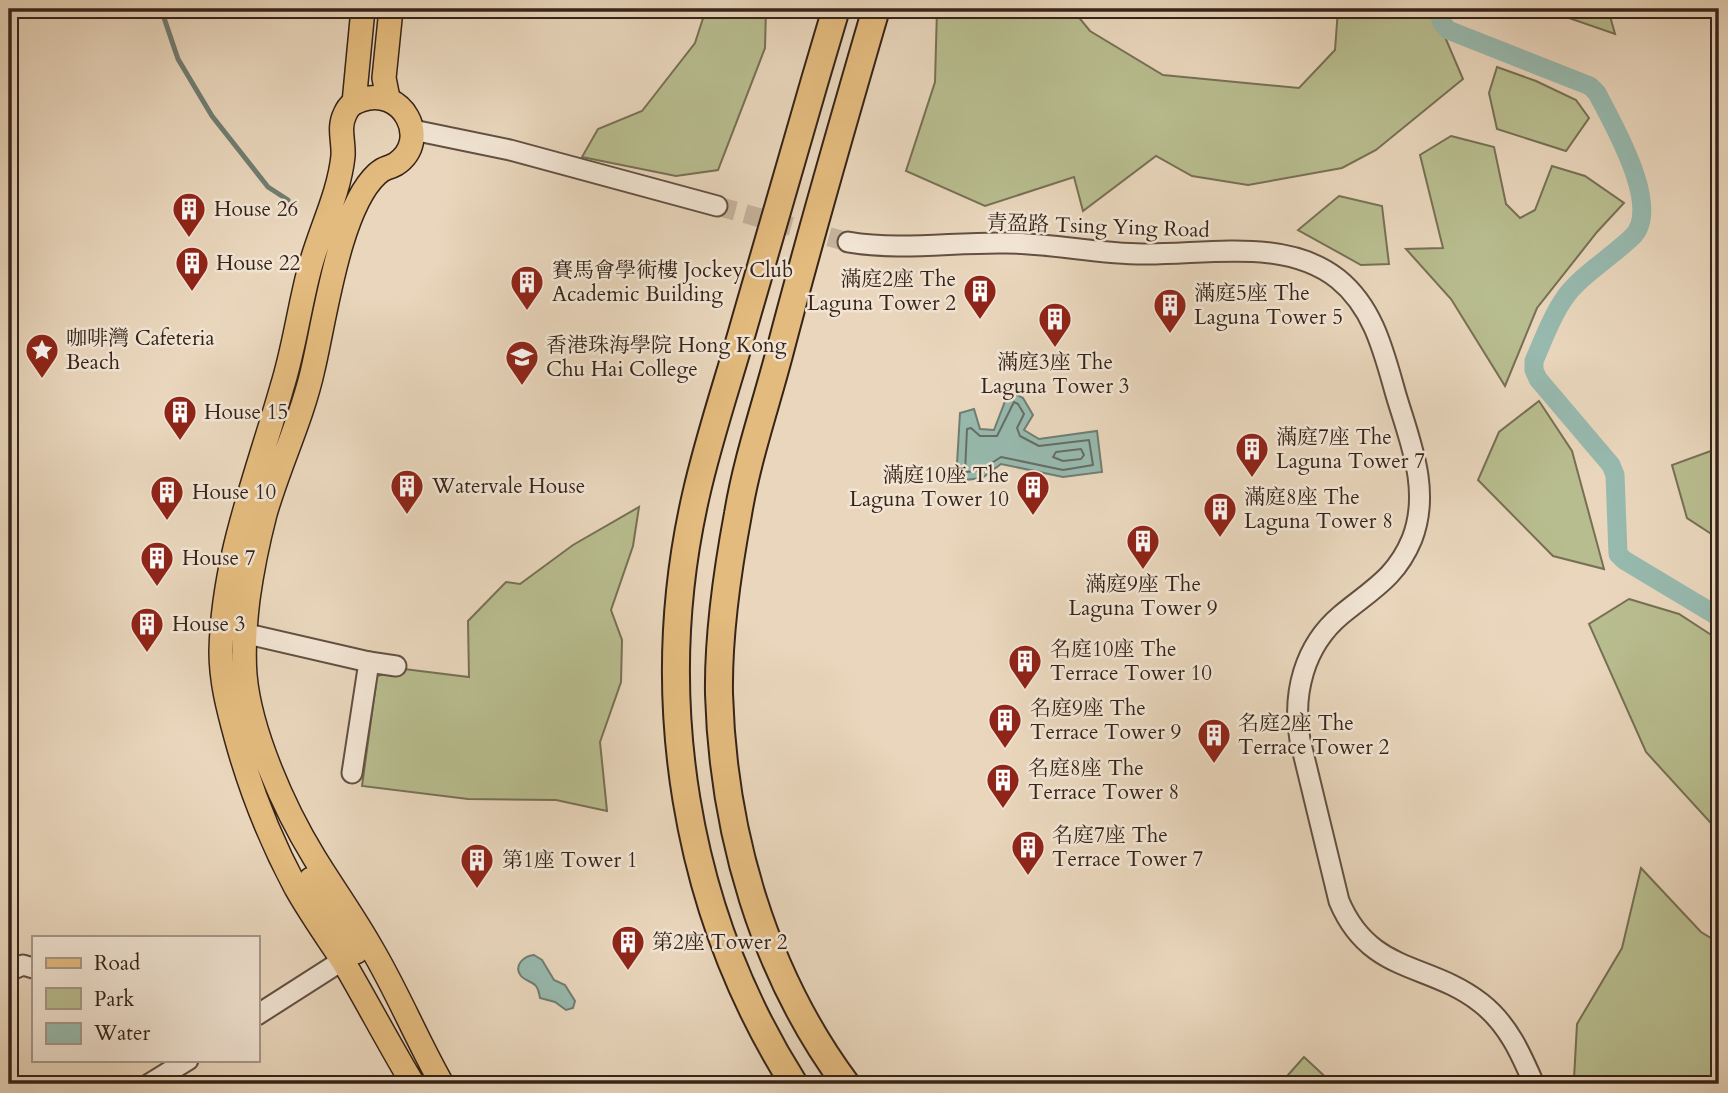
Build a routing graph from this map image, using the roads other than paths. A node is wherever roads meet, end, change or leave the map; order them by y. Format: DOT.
graph roads {
  1 [pos="363,9"];
  2 [pos="391,9"];
  3 [pos="836,9"];
  4 [pos="876,9"];
  5 [pos="388,98"];
  6 [pos="354,103"];
  7 [pos="412,130"];
  8 [pos="344,147"];
  9 [pos="380,171"];
  10 [pos="717,206"];
  11 [pos="848,242"];
  12 [pos="222,628"];
  13 [pos="245,634"];
  14 [pos="369,662"];
  15 [pos="396,666"];
  16 [pos="352,773"];
  17 [pos="356,952"];
  18 [pos="32,968"];
  19 [pos="9,971"];
  20 [pos="259,1014"];
  21 [pos="185,1062"];
  22 [pos="149,1084"];
  23 [pos="413,1084"];
  24 [pos="442,1084"];
  25 [pos="794,1084"];
  26 [pos="846,1084"];
  27 [pos="1534,1084"];
  1 -- 6 [label="main road"];
  2 -- 5 [label="main road"];
  3 -- 25 [label="highway"];
  4 -- 26 [label="highway"];
  5 -- 6 [label="main road"];
  5 -- 7 [label="main road"];
  6 -- 8 [label="main road"];
  7 -- 9 [label="main road"];
  7 -- 10 [label="street"];
  8 -- 9 [label="main road"];
  8 -- 12 [label="main road"];
  9 -- 13 [label="main road"];
  11 -- 27 [label="street, 青盈路 Tsing Ying Road"];
  12 -- 13 [label="street"];
  12 -- 17 [label="main road"];
  13 -- 14 [label="street"];
  13 -- 17 [label="main road"];
  14 -- 15 [label="street"];
  14 -- 16 [label="street"];
  17 -- 20 [label="street"];
  17 -- 23 [label="main road"];
  17 -- 24 [label="main road"];
  18 -- 19 [label="street"];
  21 -- 22 [label="street"];
}
